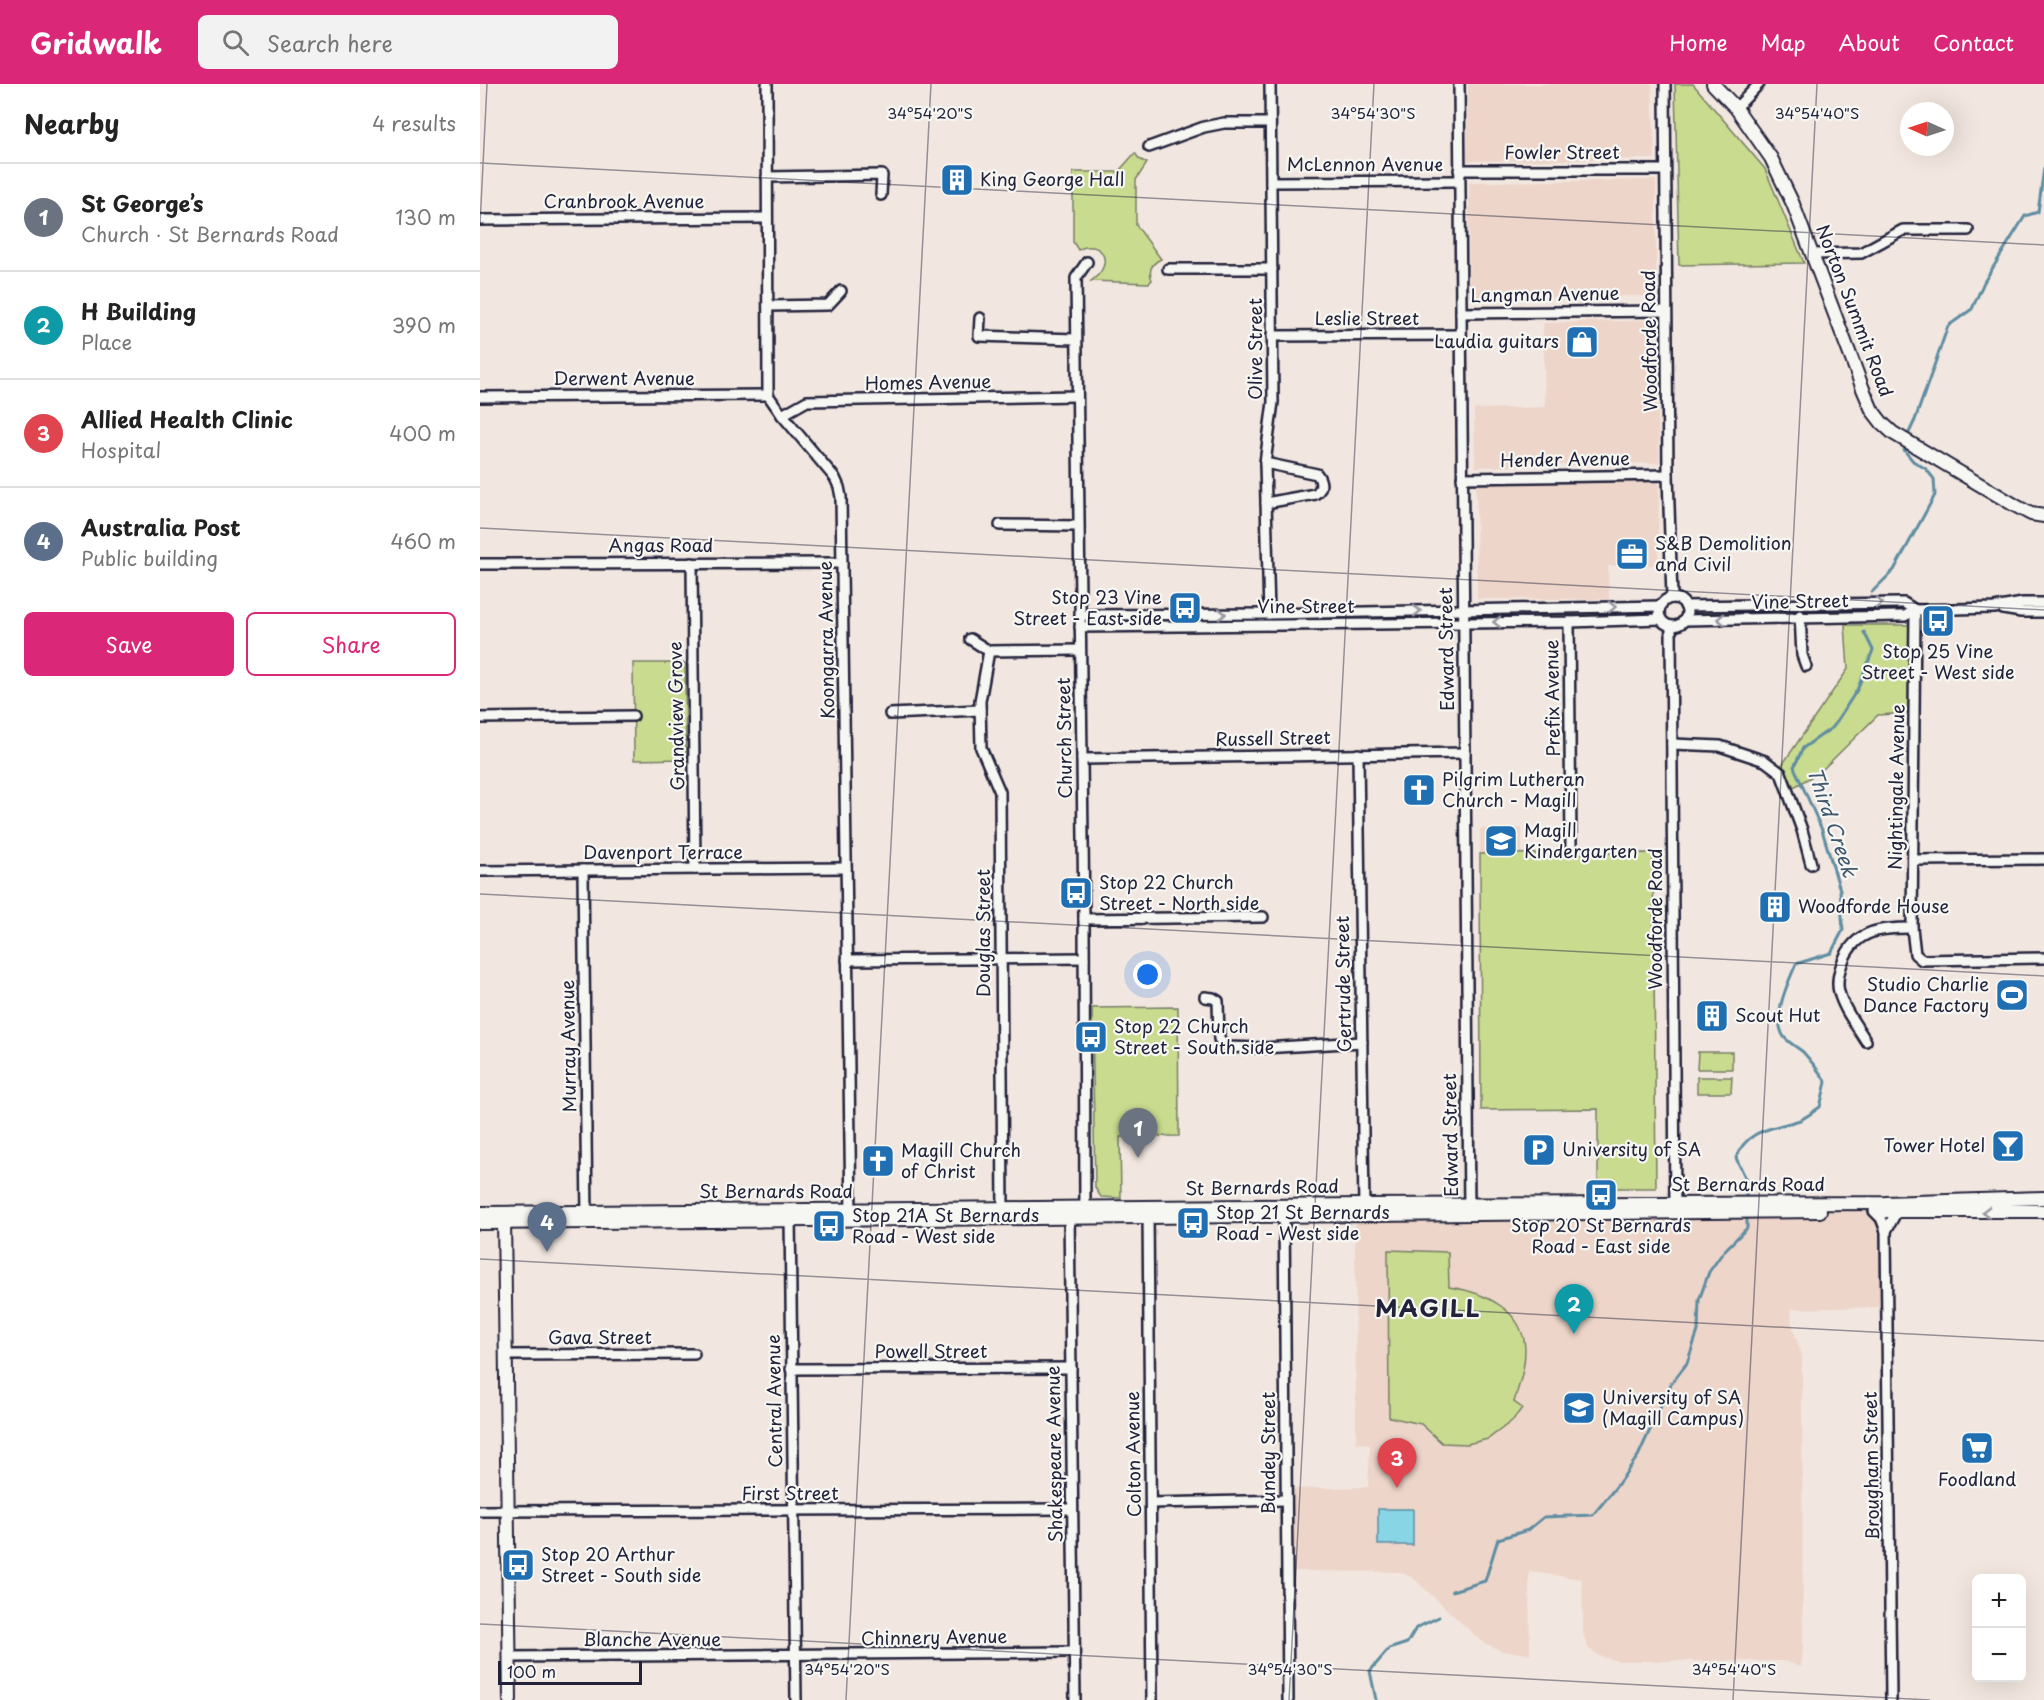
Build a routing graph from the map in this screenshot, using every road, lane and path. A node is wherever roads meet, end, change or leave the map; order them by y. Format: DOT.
graph roads {
  1 [pos="767,84"];
  2 [pos="1270,84"];
  3 [pos="1459,84"];
  4 [pos="1665,84"];
  5 [pos="1713,84"];
  6 [pos="1759,84"];
  7 [pos="1736,108"];
  8 [pos="1270,123"];
  9 [pos="1149,147"];
  10 [pos="1459,170"];
  11 [pos="1665,170"];
  12 [pos="767,177"];
  13 [pos="1460,181"];
  14 [pos="1271,182"];
  15 [pos="881,195"];
  16 [pos="767,218"];
  17 [pos="480,220"];
  18 [pos="1968,230"];
  19 [pos="1812,254"];
  20 [pos="1087,261"];
  21 [pos="1168,269"];
  22 [pos="1272,269"];
  23 [pos="841,291"];
  24 [pos="768,306"];
  25 [pos="1666,310"];
  26 [pos="1461,313"];
  27 [pos="980,318"];
  28 [pos="1461,335"];
  29 [pos="1272,336"];
  30 [pos="1076,339"];
  31 [pos="768,395"];
  32 [pos="1077,396"];
  33 [pos="480,397"];
  34 [pos="782,415"];
  35 [pos="1265,463"];
  36 [pos="1668,475"];
  37 [pos="1462,478"];
  38 [pos="1266,503"];
  39 [pos="2044,516"];
  40 [pos="1000,525"];
  41 [pos="1078,526"];
  42 [pos="692,562"];
  43 [pos="842,563"];
  44 [pos="480,564"];
  45 [pos="1672,598"];
  46 [pos="2044,603"];
  47 [pos="1800,604"];
  48 [pos="1661,606"];
  49 [pos="1685,606"];
  50 [pos="1994,608"];
  51 [pos="1533,609"];
  52 [pos="1463,610"];
  53 [pos="1915,610"];
  54 [pos="2044,612"];
  55 [pos="1269,614"];
  56 [pos="1080,615"];
  57 [pos="1800,618"];
  58 [pos="1661,619"];
  59 [pos="1684,620"];
  60 [pos="1463,622"];
  61 [pos="1533,622"];
  62 [pos="1569,622"];
  63 [pos="1671,626"];
  64 [pos="1080,627"];
  65 [pos="970,639"];
  66 [pos="1080,650"];
  67 [pos="989,651"];
  68 [pos="1806,666"];
  69 [pos="980,710"];
  70 [pos="890,714"];
  71 [pos="633,716"];
  72 [pos="480,718"];
  73 [pos="1672,744"];
  74 [pos="1358,753"];
  75 [pos="1465,753"];
  76 [pos="1082,759"];
  77 [pos="1571,847"];
  78 [pos="2044,859"];
  79 [pos="1913,860"];
  80 [pos="1812,864"];
  81 [pos="846,868"];
  82 [pos="695,869"];
  83 [pos="583,870"];
  84 [pos="480,871"];
  85 [pos="1263,917"];
  86 [pos="1084,919"];
  87 [pos="1912,928"];
  88 [pos="1084,957"];
  89 [pos="1001,958"];
  90 [pos="2044,958"];
  91 [pos="847,960"];
  92 [pos="1205,997"];
  93 [pos="1866,1041"];
  94 [pos="1362,1042"];
  95 [pos="2044,1198"];
  96 [pos="1675,1208"];
  97 [pos="1725,1208"];
  98 [pos="1364,1210"];
  99 [pos="1469,1210"];
  100 [pos="1284,1211"];
  101 [pos="1874,1211"];
  102 [pos="1897,1211"];
  103 [pos="2044,1211"];
  104 [pos="1085,1212"];
  105 [pos="1148,1212"];
  106 [pos="480,1213"];
  107 [pos="1003,1214"];
  108 [pos="1069,1214"];
  109 [pos="790,1215"];
  110 [pos="850,1215"];
  111 [pos="587,1217"];
  112 [pos="504,1218"];
  113 [pos="480,1223"];
  114 [pos="1886,1231"];
  115 [pos="506,1354"];
  116 [pos="694,1354"];
  117 [pos="1071,1368"];
  118 [pos="791,1369"];
  119 [pos="1286,1500"];
  120 [pos="1151,1503"];
  121 [pos="1072,1509"];
  122 [pos="480,1510"];
  123 [pos="508,1511"];
  124 [pos="793,1511"];
  125 [pos="1073,1653"];
  126 [pos="794,1656"];
  127 [pos="510,1657"];
  128 [pos="510,1700"];
  129 [pos="796,1700"];
  130 [pos="1074,1700"];
  131 [pos="1152,1700"];
  132 [pos="1288,1700"];
  133 [pos="1890,1700"];
  1 -- 12 [label="street"];
  2 -- 8 [label="street, Olive Street"];
  3 -- 10 [label="street, Edward Street"];
  4 -- 11 [label="street, Woodforde Road"];
  5 -- 7 [label="main road, Norton Summit Road"];
  6 -- 7 [label="street"];
  7 -- 19 [label="main road, Norton Summit Road"];
  8 -- 9 [label="street"];
  8 -- 14 [label="street, Olive Street"];
  10 -- 11 [label="street, Fowler Street"];
  10 -- 13 [label="street, Edward Street"];
  11 -- 25 [label="street, Woodforde Road"];
  12 -- 15 [label="street"];
  12 -- 16 [label="street"];
  13 -- 14 [label="street, McLennon Avenue"];
  13 -- 26 [label="street, Edward Street"];
  14 -- 22 [label="street, Olive Street"];
  16 -- 17 [label="street, Cranbrook Avenue"];
  16 -- 24 [label="street"];
  18 -- 19 [label="street"];
  19 -- 39 [label="main road, Norton Summit Road"];
  20 -- 30 [label="street, Church Street"];
  21 -- 22 [label="street"];
  22 -- 29 [label="street, Olive Street"];
  23 -- 24 [label="street"];
  24 -- 31 [label="street"];
  25 -- 26 [label="street, Langman Avenue"];
  25 -- 36 [label="street, Woodforde Road"];
  26 -- 28 [label="street, Edward Street"];
  27 -- 30 [label="street"];
  28 -- 29 [label="street, Leslie Street"];
  28 -- 37 [label="street, Edward Street"];
  29 -- 35 [label="street, Olive Street"];
  30 -- 32 [label="street, Church Street"];
  31 -- 33 [label="street, Derwent Avenue"];
  31 -- 34 [label="street, Koongarra Avenue"];
  32 -- 34 [label="street, Homes Avenue"];
  32 -- 41 [label="street, Church Street"];
  34 -- 43 [label="street, Koongarra Avenue"];
  35 -- 38 [label="street, Olive Street"];
  35 -- 38 [label="street"];
  36 -- 37 [label="street, Hender Avenue"];
  36 -- 45 [label="street, Woodforde Road"];
  37 -- 52 [label="street, Edward Street"];
  38 -- 55 [label="street, Olive Street"];
  40 -- 41 [label="street"];
  41 -- 56 [label="street, Church Street"];
  42 -- 43 [label="street, Angas Road"];
  42 -- 44 [label="street, Angas Road"];
  42 -- 82 [label="street, Grandview Grove"];
  43 -- 81 [label="street, Koongarra Avenue"];
  45 -- 48 [label="street"];
  45 -- 49 [label="street"];
  46 -- 50 [label="street, Vine Street"];
  47 -- 49 [label="street, Vine Street"];
  47 -- 53 [label="street, Vine Street, one-way"];
  47 -- 57 [label="street"];
  51 -- 48 [label="street, Vine Street, one-way"];
  48 -- 58 [label="street"];
  49 -- 59 [label="street"];
  50 -- 53 [label="street, Vine Street"];
  50 -- 54 [label="street, Vine Street"];
  51 -- 52 [label="street, Vine Street"];
  51 -- 61 [label="street"];
  55 -- 52 [label="street, Vine Street, one-way"];
  52 -- 60 [label="street, Edward Street"];
  53 -- 57 [label="street, Vine Street"];
  53 -- 79 [label="street, Nightingale Avenue"];
  56 -- 55 [label="street, Vine Street, one-way"];
  56 -- 64 [label="street, Church Street"];
  57 -- 59 [label="street, Vine Street, one-way"];
  57 -- 68 [label="street"];
  58 -- 62 [label="street, Vine Street"];
  58 -- 63 [label="street"];
  59 -- 63 [label="street"];
  61 -- 60 [label="street, Vine Street, one-way"];
  60 -- 64 [label="street, Vine Street"];
  60 -- 75 [label="street, Edward Street"];
  61 -- 62 [label="street, Vine Street"];
  62 -- 77 [label="street, Prefix Avenue"];
  63 -- 73 [label="street, Woodforde Road"];
  64 -- 66 [label="street, Church Street"];
  65 -- 67 [label="street"];
  66 -- 67 [label="street"];
  66 -- 76 [label="street, Church Street"];
  67 -- 69 [label="street, Douglas Street"];
  69 -- 70 [label="street"];
  69 -- 89 [label="street, Douglas Street"];
  71 -- 72 [label="street"];
  73 -- 80 [label="street"];
  73 -- 96 [label="street, Woodforde Road"];
  74 -- 75 [label="street, Russell Street"];
  74 -- 76 [label="street, Russell Street"];
  74 -- 94 [label="street, Gertrude Street"];
  75 -- 99 [label="street, Edward Street"];
  76 -- 86 [label="street, Church Street"];
  78 -- 79 [label="street"];
  79 -- 87 [label="street, Nightingale Avenue"];
  81 -- 82 [label="street, Davenport Terrace"];
  81 -- 91 [label="street, Koongarra Avenue"];
  82 -- 83 [label="street, Davenport Terrace"];
  83 -- 84 [label="street, Davenport Terrace"];
  83 -- 111 [label="street, Murray Avenue"];
  85 -- 86 [label="street"];
  86 -- 88 [label="street, Church Street"];
  87 -- 90 [label="street, Nightingale Avenue"];
  87 -- 93 [label="street"];
  88 -- 89 [label="street"];
  88 -- 104 [label="street, Church Street"];
  89 -- 91 [label="street"];
  89 -- 107 [label="street, Douglas Street"];
  91 -- 110 [label="street, Koongarra Avenue"];
  92 -- 94 [label="street"];
  94 -- 98 [label="street, Gertrude Street"];
  95 -- 97 [label="main road, St Bernards Road"];
  96 -- 97 [label="main road, St Bernards Road"];
  96 -- 99 [label="main road, St Bernards Road"];
  97 -- 101 [label="main road, St Bernards Road"];
  98 -- 99 [label="main road, St Bernards Road"];
  98 -- 100 [label="main road, St Bernards Road"];
  100 -- 105 [label="main road, St Bernards Road"];
  100 -- 119 [label="street, Bundey Street"];
  101 -- 102 [label="main road, St Bernards Road"];
  101 -- 114 [label="street"];
  103 -- 102 [label="main road, St Bernards Road, one-way"];
  102 -- 114 [label="street, Brougham Street"];
  104 -- 105 [label="main road, St Bernards Road"];
  104 -- 108 [label="main road, St Bernards Road"];
  105 -- 120 [label="street, Colton Avenue"];
  106 -- 112 [label="main road, St Bernards Road"];
  107 -- 108 [label="main road, St Bernards Road"];
  107 -- 110 [label="main road, St Bernards Road"];
  108 -- 117 [label="street, Shakespeare Avenue"];
  109 -- 110 [label="main road, St Bernards Road"];
  109 -- 111 [label="main road, St Bernards Road"];
  109 -- 118 [label="street, Central Avenue"];
  111 -- 112 [label="main road, St Bernards Road"];
  112 -- 113 [label="main road, St Bernards Road"];
  112 -- 115 [label="main road"];
  114 -- 133 [label="street, Brougham Street"];
  115 -- 116 [label="street, Gava Street"];
  115 -- 123 [label="main road"];
  117 -- 118 [label="street, Powell Street"];
  117 -- 121 [label="street, Shakespeare Avenue"];
  118 -- 124 [label="street, Central Avenue"];
  119 -- 120 [label="street"];
  119 -- 132 [label="street, Bundey Street"];
  120 -- 131 [label="street, Colton Avenue"];
  121 -- 124 [label="street, First Street"];
  121 -- 125 [label="street, Shakespeare Avenue"];
  122 -- 123 [label="street, First Street"];
  123 -- 124 [label="street, First Street"];
  123 -- 127 [label="main road"];
  124 -- 126 [label="street, Central Avenue"];
  125 -- 126 [label="street, Chinnery Avenue"];
  125 -- 130 [label="street, Shakespeare Avenue"];
  126 -- 127 [label="street, Blanche Avenue"];
  126 -- 129 [label="street, Central Avenue"];
  127 -- 128 [label="main road"];
}
